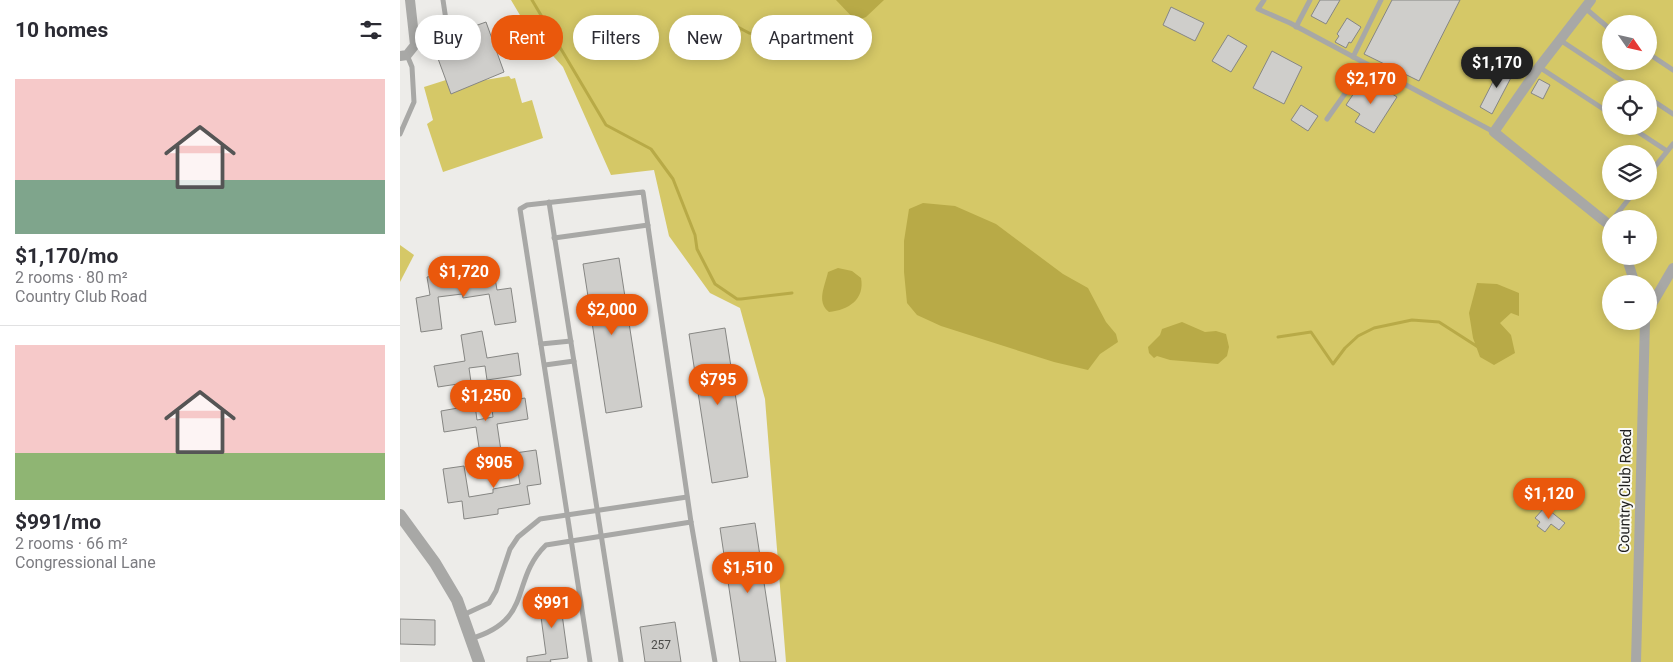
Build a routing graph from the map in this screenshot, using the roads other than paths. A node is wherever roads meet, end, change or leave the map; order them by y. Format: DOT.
graph roads {
  1 [pos="410,0"];
  2 [pos="443,0"];
  3 [pos="1264,0"];
  4 [pos="1310,0"];
  5 [pos="1382,0"];
  6 [pos="1588,4"];
  7 [pos="1602,24"];
  8 [pos="1296,27"];
  9 [pos="414,32"];
  10 [pos="1560,40"];
  11 [pos="403,56"];
  12 [pos="1353,57"];
  13 [pos="1658,60"];
  14 [pos="1366,64"];
  15 [pos="1539,67"];
  16 [pos="1673,70"];
  17 [pos="1620,80"];
  18 [pos="1657,103"];
  19 [pos="1602,108"];
  20 [pos="1673,114"];
  21 [pos="1327,119"];
  22 [pos="1494,132"];
  23 [pos="400,134"];
  24 [pos="1643,135"];
  25 [pos="1673,144"];
  26 [pos="1667,151"];
  27 [pos="1657,164"];
  28 [pos="549,202"];
  29 [pos="1602,216"];
  30 [pos="648,225"];
  31 [pos="554,238"];
  32 [pos="1673,268"];
  33 [pos="1657,295"];
  34 [pos="1645,330"];
  35 [pos="571,341"];
  36 [pos="541,344"];
  37 [pos="574,361"];
  38 [pos="544,365"];
  39 [pos="687,497"];
  40 [pos="597,509"];
  41 [pos="568,513"];
  42 [pos="400,515"];
  43 [pos="691,522"];
  44 [pos="600,536"];
  45 [pos="572,540"];
  46 [pos="463,615"];
  47 [pos="470,639"];
  48 [pos="479,662"];
  49 [pos="590,662"];
  50 [pos="621,662"];
  51 [pos="715,662"];
  52 [pos="1636,662"];
  1 -- 9 [label="street"];
  2 -- 9 [label="lane"];
  3 -- 8 [label="lane"];
  4 -- 8 [label="lane"];
  5 -- 12 [label="lane"];
  6 -- 7 [label="lane"];
  6 -- 10 [label="street"];
  8 -- 12 [label="lane"];
  9 -- 11 [label="street"];
  10 -- 15 [label="street"];
  10 -- 17 [label="lane"];
  11 -- 23 [label="lane"];
  12 -- 14 [label="lane"];
  13 -- 16 [label="lane"];
  14 -- 21 [label="lane"];
  14 -- 22 [label="lane"];
  15 -- 19 [label="lane"];
  15 -- 22 [label="street"];
  18 -- 20 [label="lane"];
  22 -- 29 [label="street"];
  24 -- 26 [label="lane"];
  25 -- 26 [label="lane"];
  26 -- 27 [label="lane"];
  28 -- 30 [label="lane"];
  28 -- 31 [label="lane"];
  28 -- 36 [label="lane"];
  30 -- 31 [label="lane"];
  30 -- 39 [label="lane"];
  31 -- 35 [label="lane"];
  32 -- 33 [label="street"];
  34 -- 52 [label="street, Country Club Road"];
  35 -- 36 [label="lane"];
  35 -- 37 [label="lane"];
  36 -- 38 [label="lane"];
  37 -- 38 [label="lane"];
  37 -- 40 [label="lane"];
  38 -- 41 [label="lane"];
  39 -- 40 [label="lane"];
  39 -- 43 [label="lane"];
  40 -- 41 [label="lane"];
  40 -- 44 [label="lane"];
  41 -- 45 [label="lane"];
  41 -- 46 [label="lane"];
  42 -- 46 [label="street"];
  43 -- 44 [label="lane"];
  43 -- 51 [label="lane"];
  44 -- 45 [label="lane"];
  44 -- 50 [label="lane"];
  45 -- 47 [label="lane"];
  45 -- 49 [label="lane"];
  46 -- 47 [label="street"];
  47 -- 48 [label="street"];
}
